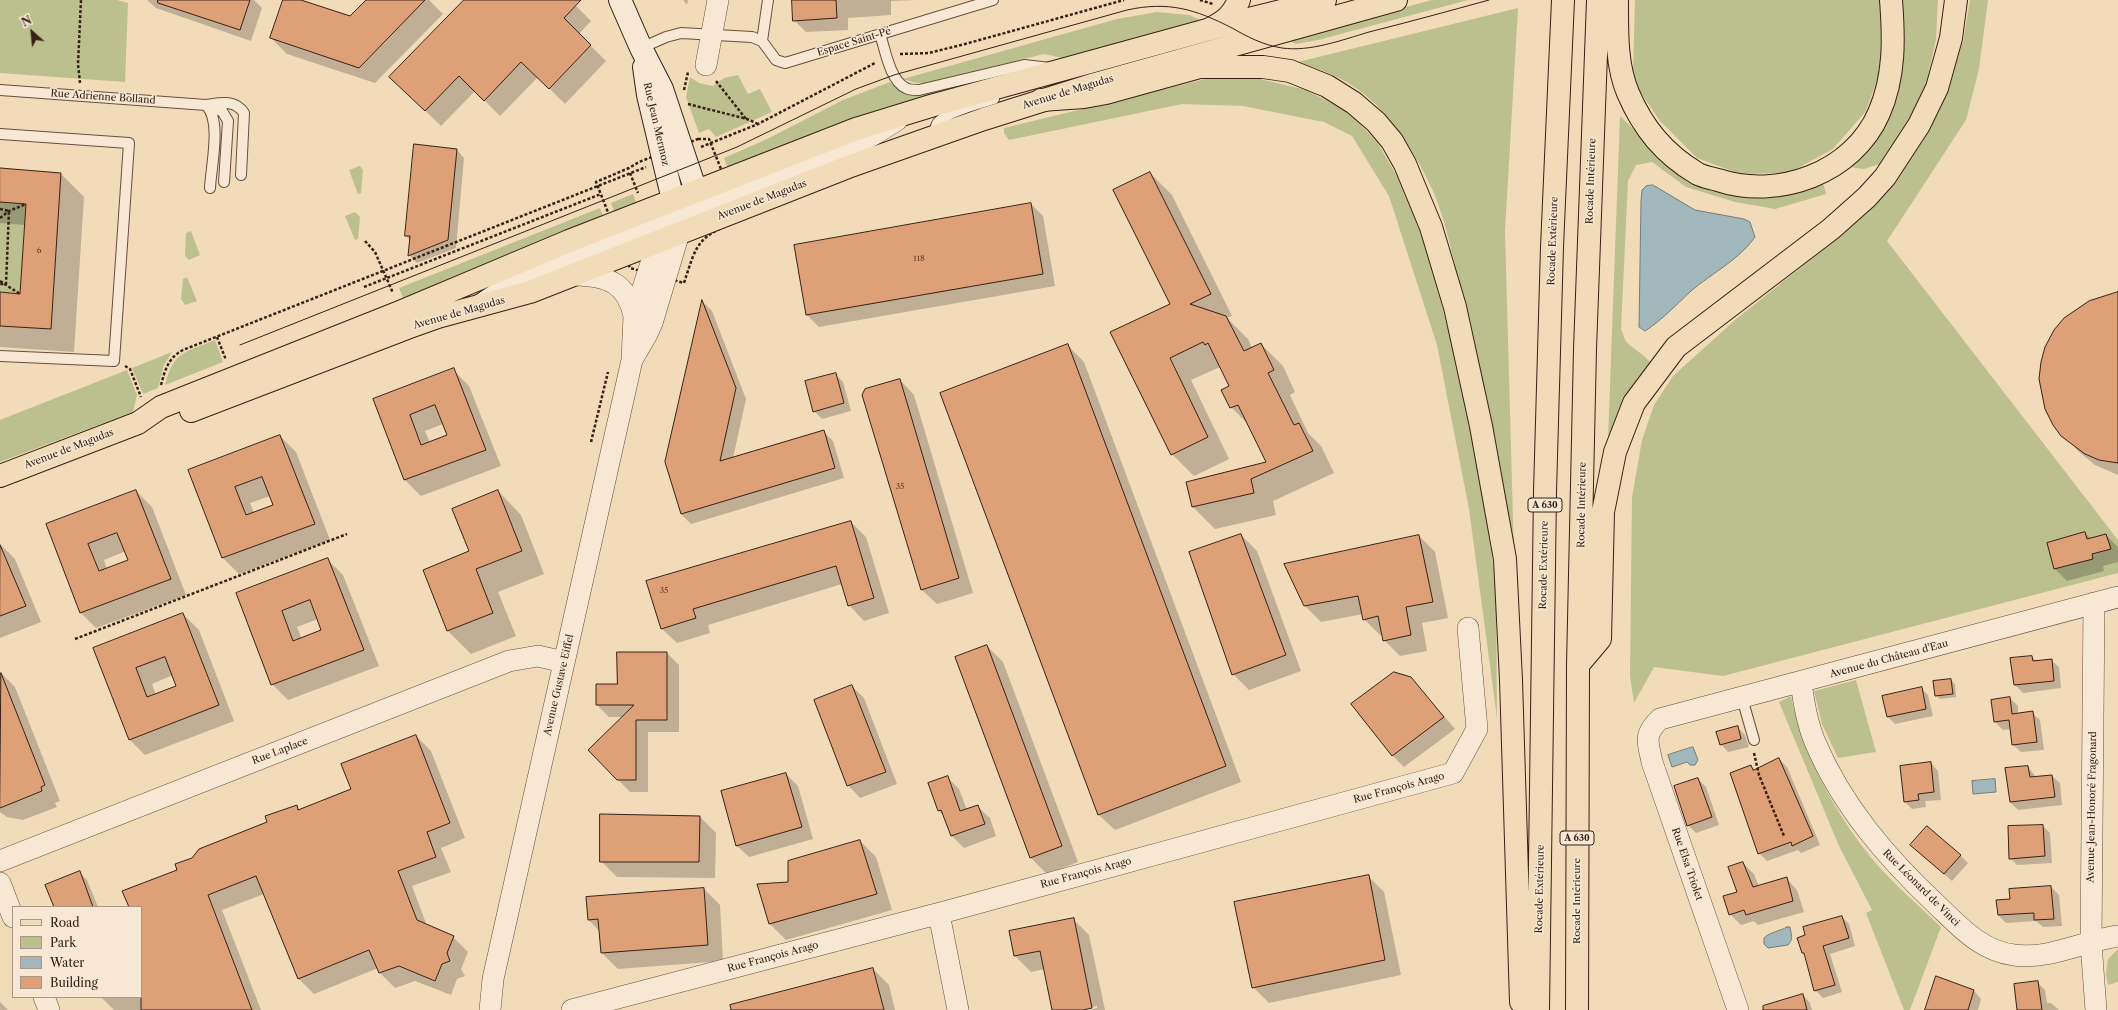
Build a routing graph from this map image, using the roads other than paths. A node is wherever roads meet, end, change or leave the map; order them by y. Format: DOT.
graph roads {
  1 [pos="620,0"];
  2 [pos="718,0"];
  3 [pos="768,0"];
  4 [pos="993,0"];
  5 [pos="1239,0"];
  6 [pos="1396,0"];
  7 [pos="1559,0"];
  8 [pos="1563,0"];
  9 [pos="1598,0"];
  10 [pos="1617,0"];
  11 [pos="1891,0"];
  12 [pos="1956,0"];
  13 [pos="1302,3"];
  14 [pos="1329,9"];
  15 [pos="1210,29"];
  16 [pos="712,34"];
  17 [pos="880,34"];
  18 [pos="1560,34"];
  19 [pos="762,41"];
  20 [pos="640,48"];
  21 [pos="706,65"];
  22 [pos="1058,71"];
  23 [pos="0,90"];
  24 [pos="1041,100"];
  25 [pos="206,105"];
  26 [pos="912,111"];
  27 [pos="0,134"];
  28 [pos="936,135"];
  29 [pos="241,175"];
  30 [pos="224,182"];
  31 [pos="210,188"];
  32 [pos="696,191"];
  33 [pos="677,216"];
  34 [pos="656,242"];
  35 [pos="576,275"];
  36 [pos="480,306"];
  37 [pos="634,316"];
  38 [pos="0,356"];
  39 [pos="632,360"];
  40 [pos="138,423"];
  41 [pos="0,476"];
  42 [pos="2118,597"];
  43 [pos="2094,603"];
  44 [pos="1468,628"];
  45 [pos="564,662"];
  46 [pos="1578,665"];
  47 [pos="1801,683"];
  48 [pos="1742,698"];
  49 [pos="1660,719"];
  50 [pos="1753,743"];
  51 [pos="0,861"];
  52 [pos="0,883"];
  53 [pos="12,914"];
  54 [pos="939,914"];
  55 [pos="2118,936"];
  56 [pos="2091,943"];
  57 [pos="44,998"];
  58 [pos="49,1010"];
  59 [pos="490,1010"];
  60 [pos="572,1010"];
  61 [pos="958,1010"];
  62 [pos="1527,1010"];
  63 [pos="1538,1010"];
  64 [pos="1577,1010"];
  65 [pos="1738,1010"];
  66 [pos="2096,1010"];
  1 -- 20 [label="main road, Rue Jean Mermoz"];
  2 -- 16 [label="street"];
  3 -- 19 [label="lane"];
  4 -- 17 [label="lane, Espace Saint-Pé"];
  5 -- 15 [label="main road"];
  6 -- 14 [label="main road, Avenue de Magudas"];
  7 -- 18 [label="main road"];
  8 -- 18 [label="main road, Rocade Extérieure / A 630"];
  9 -- 46 [label="main road, Rocade Intérieure / A 630"];
  10 -- 11 [label="main road"];
  12 -- 46 [label="main road"];
  13 -- 14 [label="main road"];
  13 -- 15 [label="main road, Avenue de Magudas"];
  14 -- 24 [label="main road, Avenue de Magudas"];
  15 -- 22 [label="main road, Avenue de Magudas"];
  16 -- 19 [label="lane"];
  16 -- 20 [label="lane"];
  16 -- 21 [label="street"];
  17 -- 19 [label="lane, Espace Saint-Pé"];
  17 -- 22 [label="lane"];
  18 -- 63 [label="main road, Rocade Extérieure / A 630"];
  20 -- 32 [label="main road, Rue Jean Mermoz"];
  20 -- 33 [label="main road, Rue Jean Mermoz"];
  22 -- 26 [label="main road, Avenue de Magudas"];
  22 -- 28 [label="lane"];
  23 -- 25 [label="lane, Rue Adrienne Bolland"];
  24 -- 28 [label="main road, Avenue de Magudas"];
  24 -- 62 [label="main road"];
  25 -- 29 [label="lane"];
  25 -- 30 [label="lane"];
  25 -- 31 [label="lane"];
  26 -- 32 [label="main road, Avenue de Magudas"];
  26 -- 33 [label="street"];
  27 -- 38 [label="lane"];
  28 -- 33 [label="main road, Avenue de Magudas"];
  32 -- 33 [label="main road, Avenue de Magudas"];
  33 -- 34 [label="main road, Avenue de Magudas"];
  33 -- 36 [label="main road"];
  33 -- 39 [label="street, Avenue Gustave Eiffel"];
  33 -- 40 [label="main road, Avenue de Magudas"];
  34 -- 35 [label="main road, Avenue de Magudas"];
  34 -- 37 [label="street, Avenue Gustave Eiffel"];
  35 -- 36 [label="main road, Avenue de Magudas"];
  35 -- 37 [label="street, Avenue Gustave Eiffel"];
  36 -- 40 [label="main road, Avenue de Magudas"];
  37 -- 39 [label="street, Avenue Gustave Eiffel"];
  39 -- 45 [label="street, Avenue Gustave Eiffel"];
  40 -- 41 [label="main road, Avenue de Magudas"];
  42 -- 43 [label="street, Avenue du Château d'Eau"];
  43 -- 47 [label="street, Avenue du Château d'Eau"];
  43 -- 56 [label="street, Avenue Jean-Honoré Fragonard"];
  44 -- 54 [label="street, Rue François Arago"];
  45 -- 51 [label="street, Rue Laplace"];
  45 -- 59 [label="street, Avenue Gustave Eiffel"];
  46 -- 64 [label="main road, Rocade Intérieure / A 630"];
  47 -- 48 [label="street, Avenue du Château d'Eau"];
  47 -- 56 [label="street, Rue Léonard de Vinci"];
  48 -- 49 [label="street, Avenue du Château d'Eau"];
  48 -- 50 [label="lane"];
  49 -- 65 [label="street, Rue Elsa Triolet"];
  52 -- 53 [label="street"];
  54 -- 60 [label="street, Rue François Arago"];
  54 -- 61 [label="street"];
  55 -- 56 [label="street, Rue Léonard de Vinci"];
  56 -- 66 [label="street, Avenue Jean-Honoré Fragonard"];
  57 -- 58 [label="street"];
}
